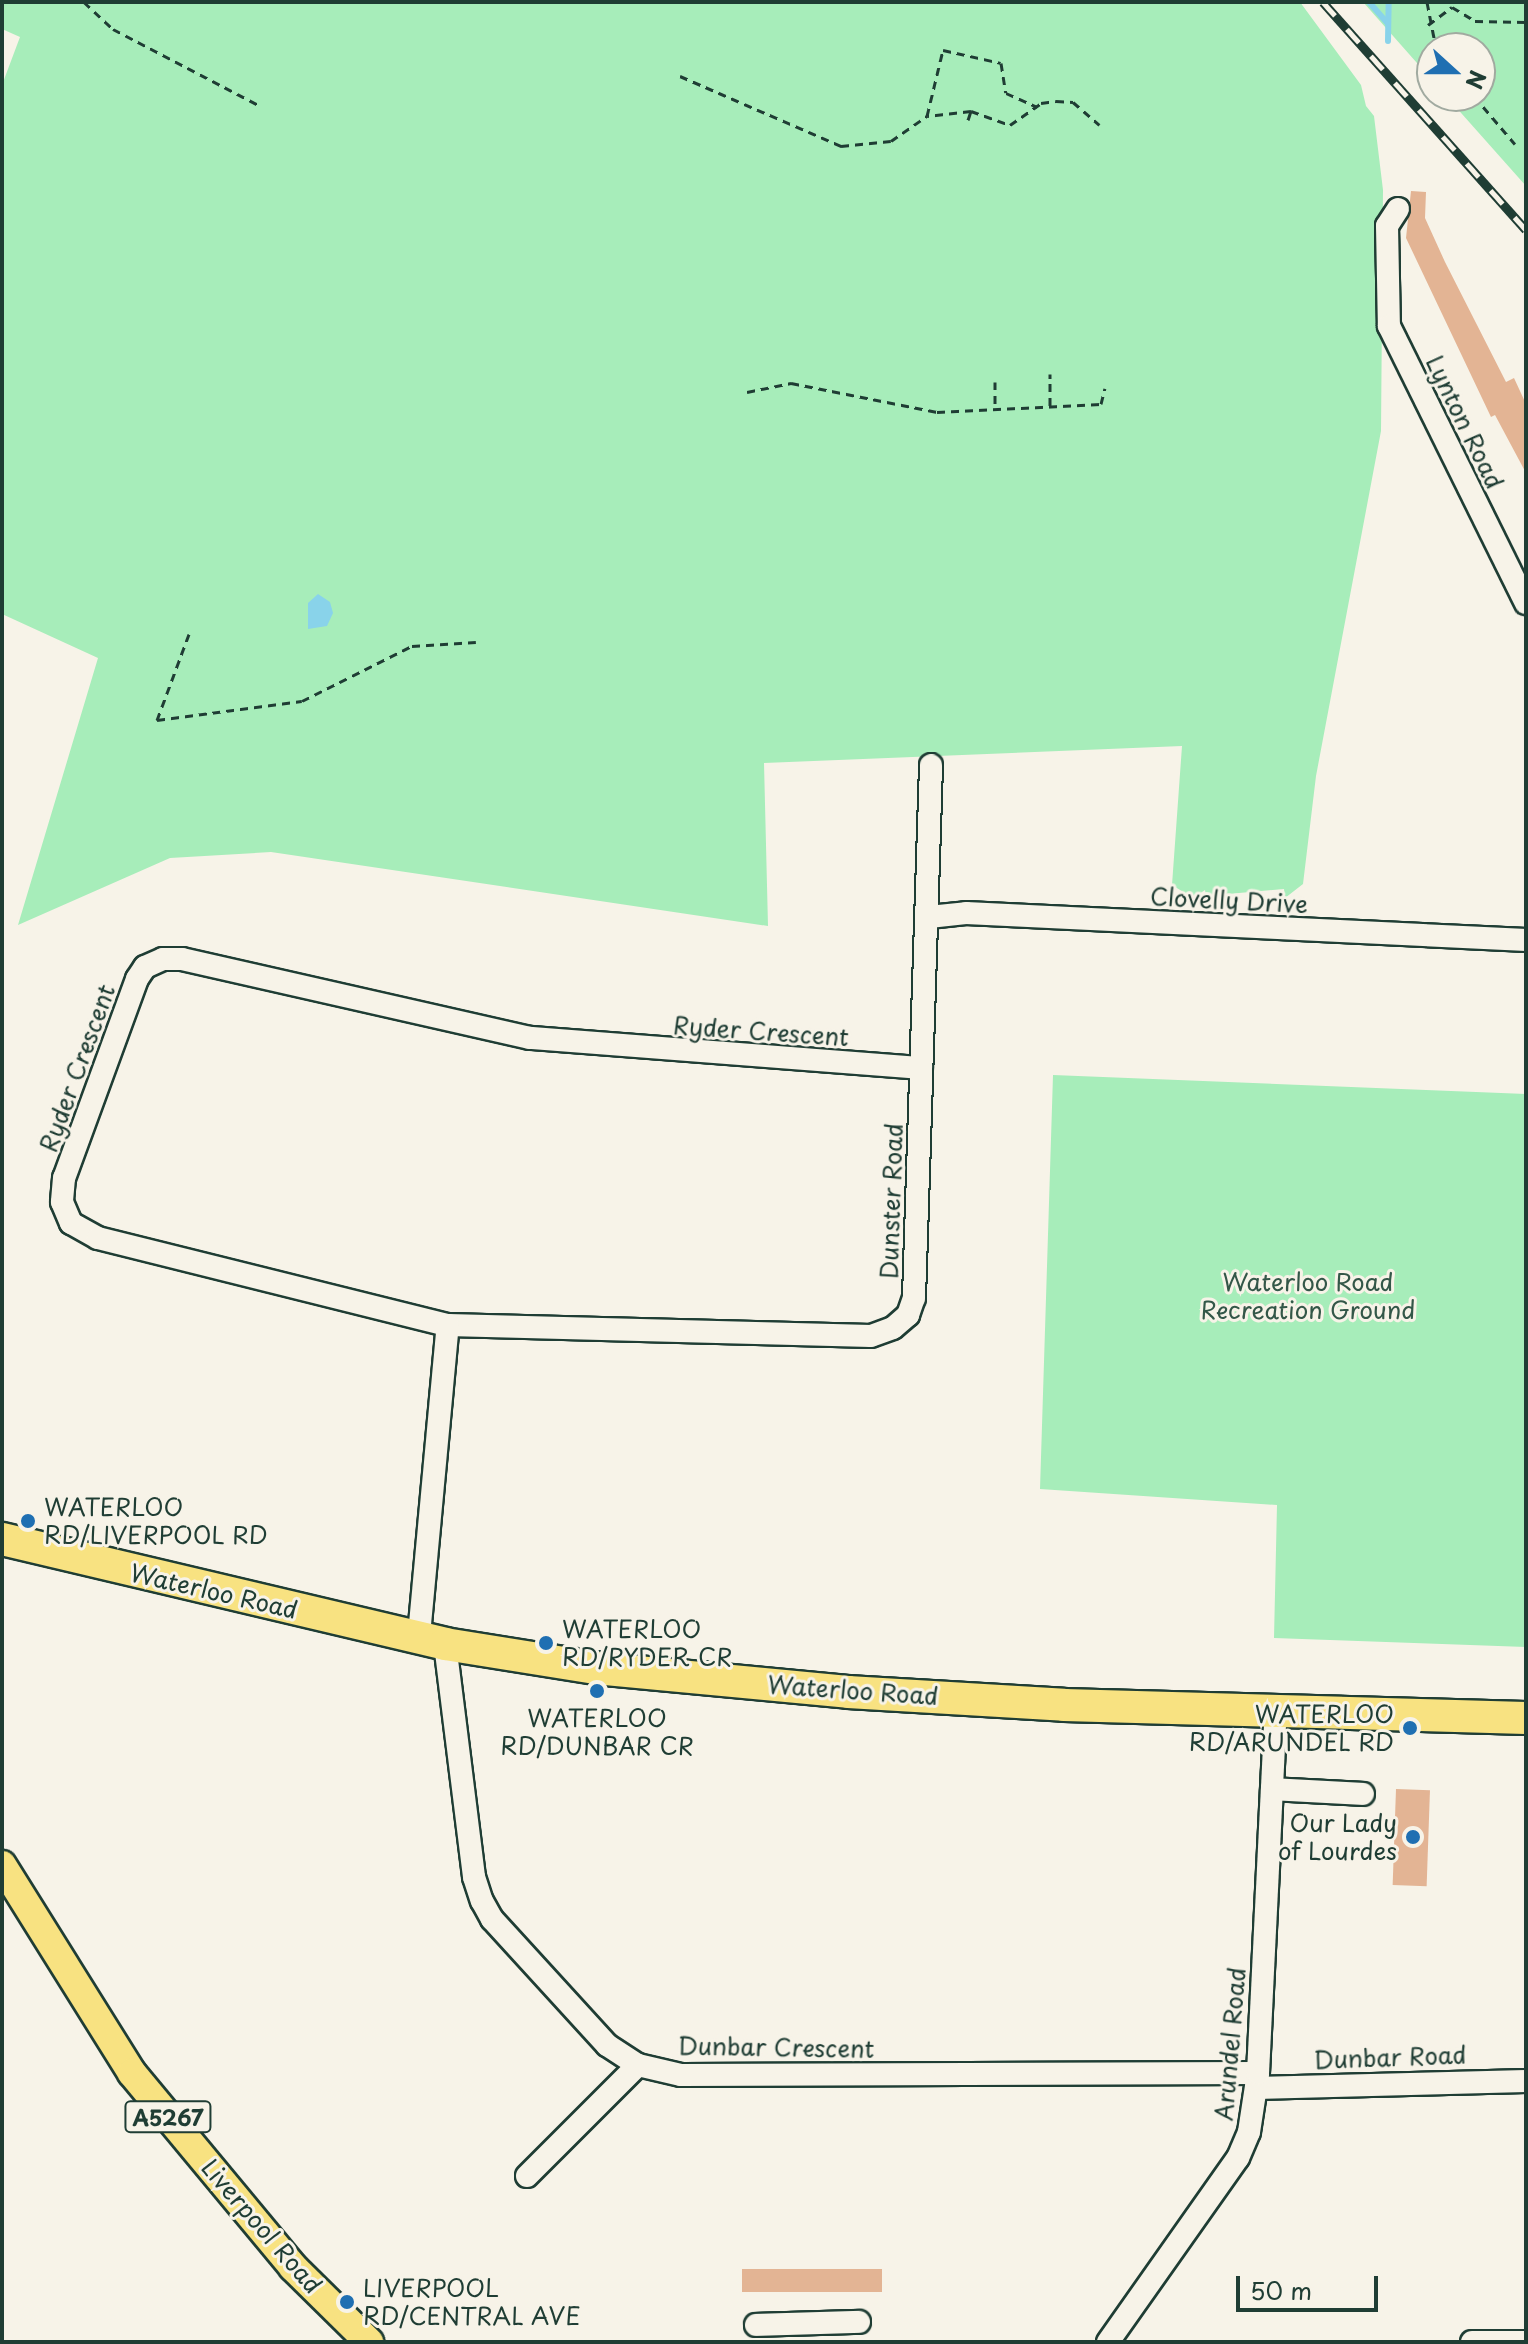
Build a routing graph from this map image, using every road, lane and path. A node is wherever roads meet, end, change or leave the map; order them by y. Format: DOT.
graph roads {
  1 [pos="84,2"];
  2 [pos="1427,2"];
  3 [pos="1526,22"];
  4 [pos="1428,25"];
  5 [pos="1430,32"];
  6 [pos="680,76"];
  7 [pos="260,106"];
  8 [pos="1037,107"];
  9 [pos="971,111"];
  10 [pos="1488,112"];
  11 [pos="927,116"];
  12 [pos="968,120"];
  13 [pos="1099,125"];
  14 [pos="1515,144"];
  15 [pos="1398,209"];
  16 [pos="1050,374"];
  17 [pos="995,382"];
  18 [pos="1105,388"];
  19 [pos="747,392"];
  20 [pos="1050,406"];
  21 [pos="995,409"];
  22 [pos="1526,603"];
  23 [pos="189,634"];
  24 [pos="476,642"];
  25 [pos="931,765"];
  26 [pos="929,917"];
  27 [pos="1526,940"];
  28 [pos="921,1068"];
  29 [pos="448,1325"];
  30 [pos="2,1539"];
  31 [pos="432,1640"];
  32 [pos="1276,1708"];
  33 [pos="1526,1718"];
  34 [pos="1272,1789"];
  35 [pos="1363,1794"];
  36 [pos="2,1865"];
  37 [pos="638,2065"];
  38 [pos="1257,2080"];
  39 [pos="1526,2081"];
  40 [pos="527,2176"];
  41 [pos="859,2322"];
  42 [pos="756,2325"];
  43 [pos="811,2333"];
  44 [pos="369,2342"];
  45 [pos="1108,2342"];
  46 [pos="1472,2342"];
  47 [pos="1526,2342"];
  1 -- 7 [label="path"];
  2 -- 4 [label="path"];
  3 -- 4 [label="path"];
  4 -- 5 [label="path"];
  6 -- 11 [label="path"];
  8 -- 9 [label="path"];
  8 -- 11 [label="path"];
  8 -- 13 [label="path"];
  9 -- 11 [label="path"];
  9 -- 12 [label="path"];
  10 -- 14 [label="path"];
  15 -- 22 [label="street, Lynton Road"];
  16 -- 20 [label="path"];
  17 -- 21 [label="path"];
  18 -- 20 [label="path"];
  19 -- 21 [label="path"];
  20 -- 21 [label="path"];
  23 -- 24 [label="path"];
  25 -- 26 [label="street, Dunster Road"];
  26 -- 27 [label="street, Clovelly Drive"];
  26 -- 28 [label="street, Dunster Road"];
  28 -- 29 [label="street, Dunster Road"];
  28 -- 29 [label="street, Ryder Crescent"];
  29 -- 31 [label="street"];
  30 -- 31 [label="highway, Waterloo Road"];
  31 -- 32 [label="highway, Waterloo Road"];
  31 -- 37 [label="street, Dunbar Crescent"];
  32 -- 33 [label="highway, Waterloo Road"];
  32 -- 34 [label="street, Arundel Road"];
  34 -- 35 [label="street"];
  34 -- 38 [label="street, Arundel Road"];
  36 -- 44 [label="main road, Liverpool Road / A5267"];
  37 -- 38 [label="street, Dunbar Crescent"];
  37 -- 40 [label="street"];
  38 -- 39 [label="street, Dunbar Road"];
  38 -- 45 [label="street, Arundel Road"];
  41 -- 43 [label="street"];
  42 -- 43 [label="street"];
  46 -- 47 [label="street"];
}
